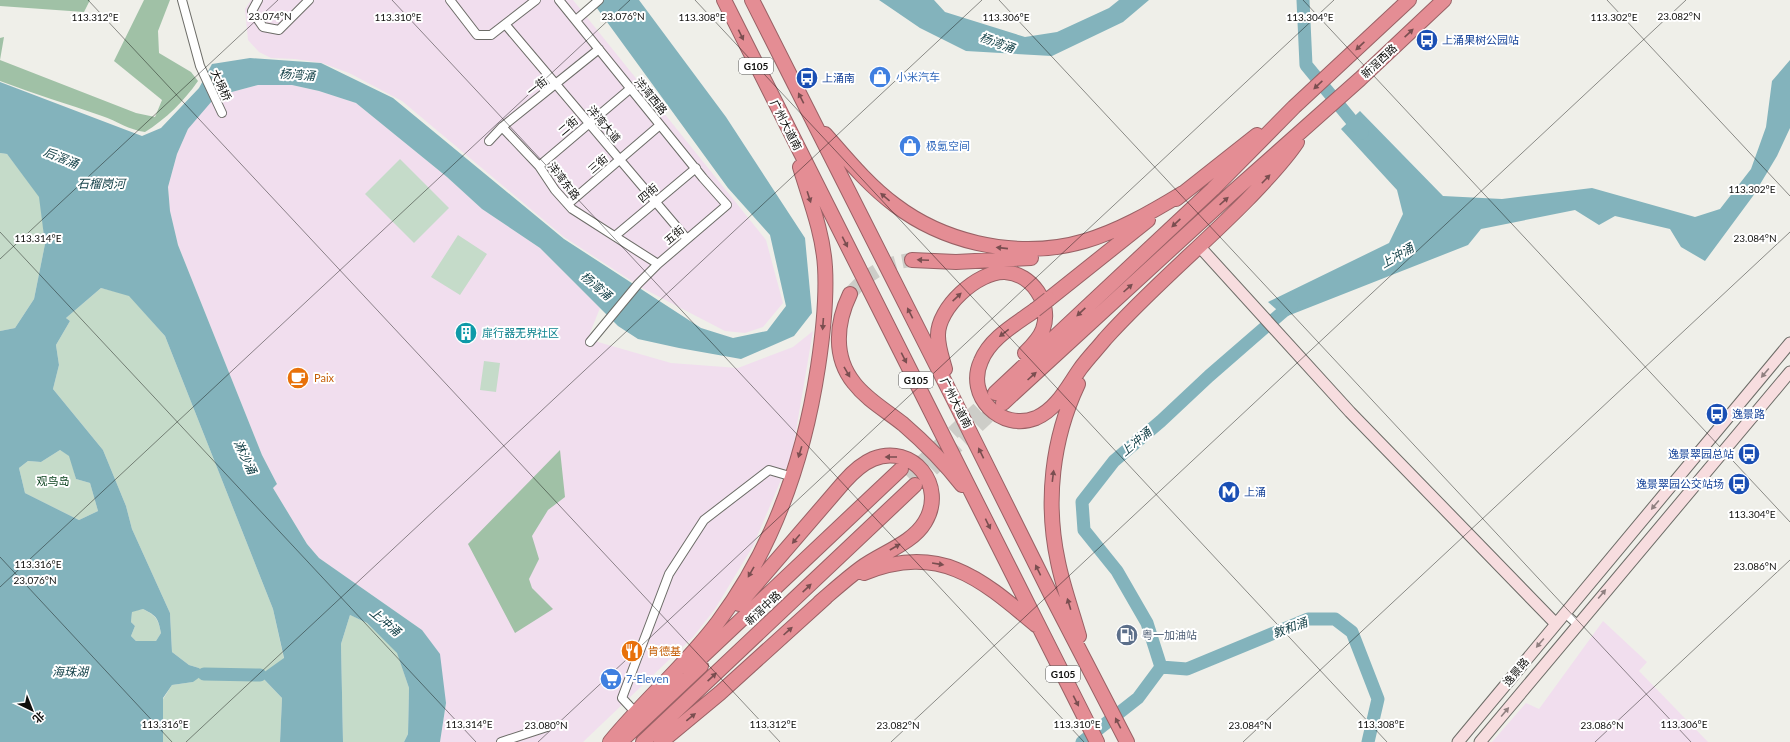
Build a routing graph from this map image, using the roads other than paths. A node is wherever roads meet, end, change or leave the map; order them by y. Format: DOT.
graph roads {
  1 [pos="182,0"];
  2 [pos="258,0"];
  3 [pos="309,0"];
  4 [pos="450,0"];
  5 [pos="536,0"];
  6 [pos="559,0"];
  7 [pos="599,0"];
  8 [pos="724,0"];
  9 [pos="752,0"];
  10 [pos="1409,0"];
  11 [pos="1444,0"];
  12 [pos="576,20"];
  13 [pos="505,24"];
  14 [pos="599,49"];
  15 [pos="556,84"];
  16 [pos="631,88"];
  17 [pos="1294,107"];
  18 [pos="222,113"];
  19 [pos="812,120"];
  20 [pos="1313,121"];
  21 [pos="589,123"];
  22 [pos="660,125"];
  23 [pos="502,127"];
  24 [pos="789,132"];
  25 [pos="489,141"];
  26 [pos="620,160"];
  27 [pos="539,166"];
  28 [pos="696,168"];
  29 [pos="1183,193"];
  30 [pos="654,202"];
  31 [pos="568,204"];
  32 [pos="727,205"];
  33 [pos="615,236"];
  34 [pos="687,239"];
  35 [pos="1199,246"];
  36 [pos="912,260"];
  37 [pos="658,264"];
  38 [pos="850,294"];
  39 [pos="1109,335"];
  40 [pos="590,342"];
  41 [pos="1790,343"];
  42 [pos="1790,372"];
  43 [pos="995,394"];
  44 [pos="953,398"];
  45 [pos="793,476"];
  46 [pos="908,477"];
  47 [pos="978,504"];
  48 [pos="819,603"];
  49 [pos="1565,613"];
  50 [pos="1556,624"];
  51 [pos="1577,624"];
  52 [pos="1040,629"];
  53 [pos="681,666"];
  54 [pos="1090,668"];
  55 [pos="636,712"];
  56 [pos="547,727"];
  57 [pos="501,742"];
  58 [pos="610,742"];
  59 [pos="614,742"];
  60 [pos="620,742"];
  61 [pos="643,742"];
  62 [pos="661,742"];
  63 [pos="1097,742"];
  64 [pos="1127,742"];
  65 [pos="1458,742"];
  66 [pos="1480,742"];
  1 -- 18 [label="street, 大埚桥"];
  2 -- 3 [label="street"];
  4 -- 13 [label="street"];
  5 -- 13 [label="street"];
  6 -- 12 [label="street, 洋湾西路"];
  7 -- 12 [label="street"];
  8 -- 24 [label="highway, 广州大道南 / G105, one-way"];
  19 -- 9 [label="highway, 广州大道南 / G105, one-way"];
  10 -- 17 [label="highway, one-way"];
  20 -- 11 [label="highway, 新滘西路, one-way"];
  12 -- 14 [label="street, 洋湾西路"];
  13 -- 15 [label="street, 洋湾大道"];
  14 -- 15 [label="street, 一街"];
  14 -- 16 [label="street, 洋湾西路"];
  15 -- 21 [label="street, 洋湾大道"];
  15 -- 23 [label="street, 一街"];
  16 -- 21 [label="street, 二街"];
  16 -- 22 [label="street, 洋湾西路"];
  17 -- 29 [label="highway"];
  17 -- 43 [label="highway, one-way"];
  29 -- 19 [label="highway, one-way"];
  44 -- 19 [label="highway, 广州大道南 / G105, one-way"];
  35 -- 20 [label="highway, one-way"];
  43 -- 20 [label="highway, one-way"];
  21 -- 26 [label="street, 洋湾大道"];
  21 -- 27 [label="street, 二街"];
  22 -- 26 [label="street, 三街"];
  22 -- 28 [label="street, 洋湾西路"];
  23 -- 25 [label="street, 一街"];
  23 -- 27 [label="street, 洋湾东路"];
  24 -- 45 [label="highway, one-way"];
  24 -- 47 [label="highway, 广州大道南 / G105, one-way"];
  26 -- 30 [label="street, 洋湾大道"];
  26 -- 31 [label="street, 三街"];
  27 -- 31 [label="street, 洋湾东路"];
  28 -- 30 [label="street, 四街"];
  28 -- 32 [label="street, 洋湾西路"];
  29 -- 36 [label="highway, one-way"];
  29 -- 39 [label="highway, one-way, bridge"];
  30 -- 33 [label="street, 四街"];
  30 -- 34 [label="street, 洋湾大道"];
  31 -- 33 [label="street, 洋湾东路"];
  32 -- 34 [label="street, 五街"];
  33 -- 37 [label="street, 洋湾东路"];
  34 -- 37 [label="street, 五街"];
  35 -- 39 [label="highway"];
  35 -- 50 [label="main road"];
  37 -- 40 [label="street, 五街"];
  38 -- 47 [label="highway, one-way"];
  54 -- 39 [label="highway, one-way"];
  41 -- 49 [label="main road, 逸景路, one-way"];
  51 -- 42 [label="main road, 逸景路, one-way"];
  44 -- 43 [label="highway, one-way"];
  54 -- 44 [label="highway, 广州大道南 / G105, one-way"];
  45 -- 53 [label="highway, one-way"];
  45 -- 55 [label="street"];
  46 -- 59 [label="highway"];
  46 -- 60 [label="highway, 新滘中路"];
  61 -- 46 [label="highway, 新滘中路, one-way"];
  47 -- 52 [label="highway, 广州大道南 / G105, one-way"];
  48 -- 52 [label="highway, one-way"];
  48 -- 53 [label="highway, one-way"];
  62 -- 48 [label="highway, one-way"];
  49 -- 50 [label="main road, 逸景路"];
  49 -- 51 [label="street"];
  50 -- 65 [label="main road, 逸景路, one-way"];
  66 -- 51 [label="main road, 逸景路, one-way"];
  52 -- 63 [label="highway, 广州大道南 / G105, one-way"];
  53 -- 55 [label="highway"];
  64 -- 54 [label="highway, 广州大道南 / G105, one-way"];
  55 -- 58 [label="highway"];
  56 -- 57 [label="street"];
}
